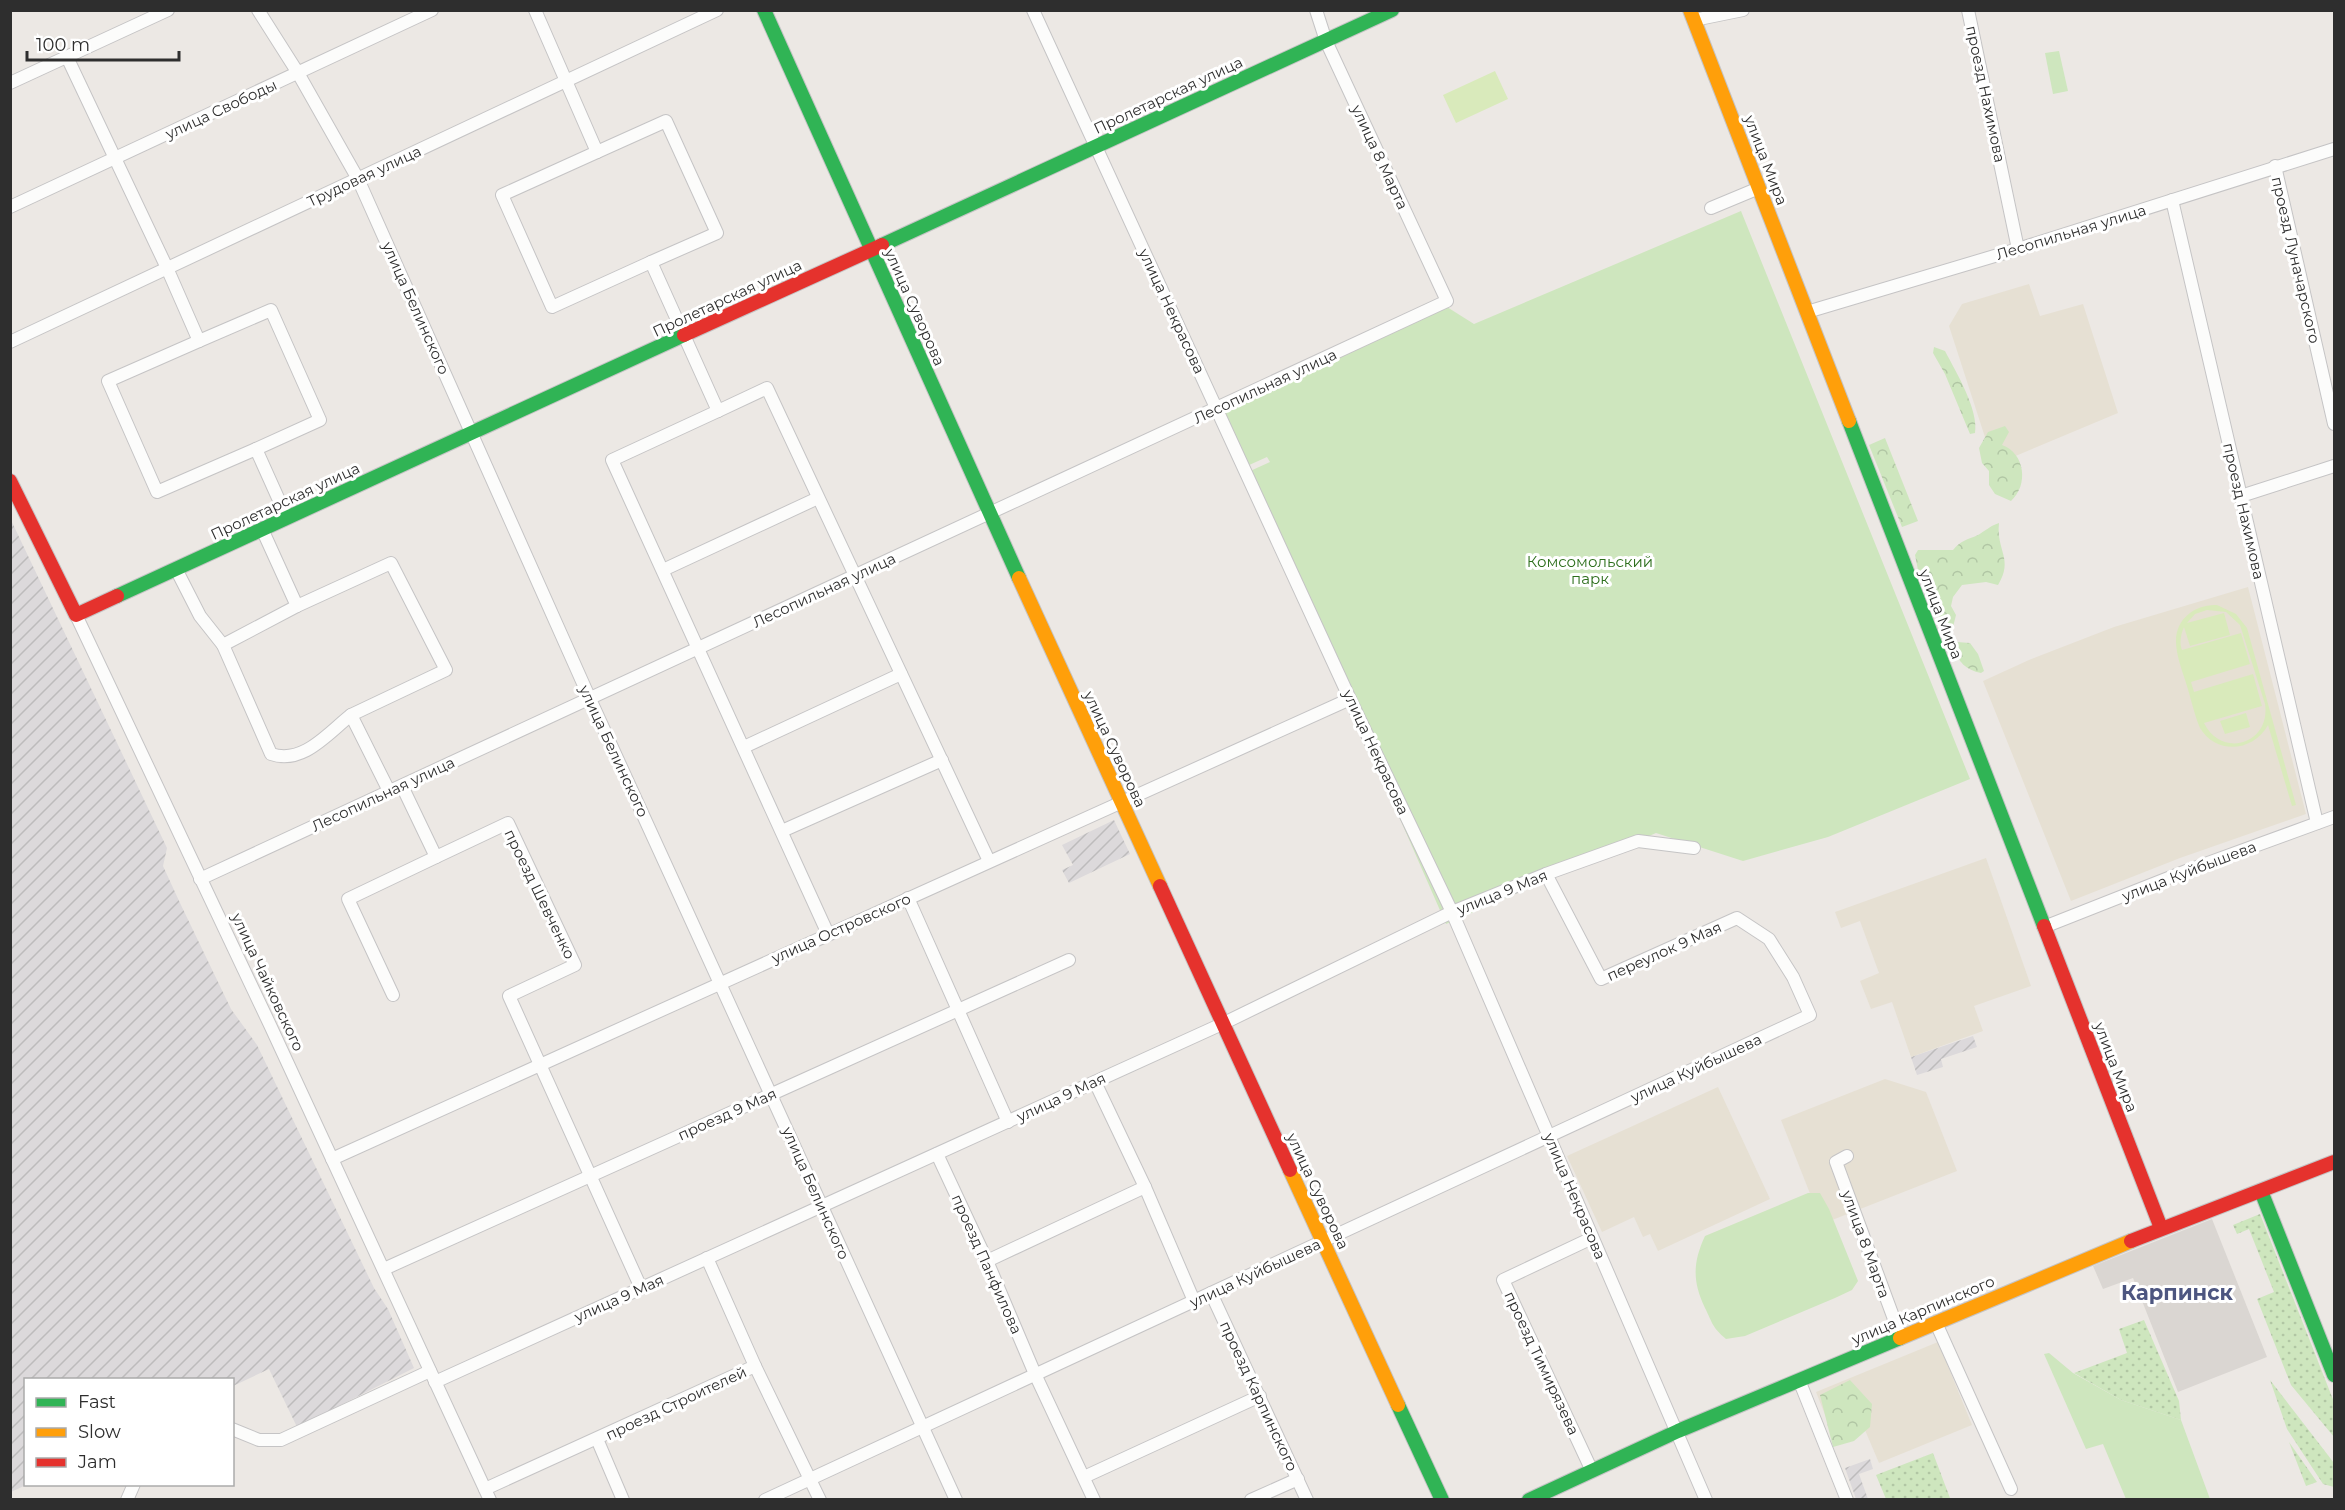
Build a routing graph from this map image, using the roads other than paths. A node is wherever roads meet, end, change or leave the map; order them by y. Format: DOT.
graph roads {
  1 [pos="168,10"];
  2 [pos="258,10"];
  3 [pos="432,10"];
  4 [pos="535,10"];
  5 [pos="717,10"];
  6 [pos="764,10"];
  7 [pos="1033,10"];
  8 [pos="1316,10"];
  9 [pos="1392,10"];
  10 [pos="1743,10"];
  11 [pos="1968,10"];
  12 [pos="1692,15"];
  13 [pos="1326,41"];
  14 [pos="67,57"];
  15 [pos="298,73"];
  16 [pos="565,82"];
  17 [pos="10,84"];
  18 [pos="1096,146"];
  19 [pos="2334,149"];
  20 [pos="597,153"];
  21 [pos="114,159"];
  22 [pos="2275,166"];
  23 [pos="358,179"];
  24 [pos="1759,188"];
  25 [pos="2172,200"];
  26 [pos="10,207"];
  27 [pos="1711,208"];
  28 [pos="872,249"];
  29 [pos="2018,249"];
  30 [pos="651,262"];
  31 [pos="167,268"];
  32 [pos="1447,301"];
  33 [pos="1807,312"];
  34 [pos="680,330"];
  35 [pos="199,341"];
  36 [pos="10,342"];
  37 [pos="1216,408"];
  38 [pos="717,411"];
  39 [pos="2334,424"];
  40 [pos="472,433"];
  41 [pos="256,449"];
  42 [pos="2334,466"];
  43 [pos="10,481"];
  44 [pos="2241,496"];
  45 [pos="818,498"];
  46 [pos="989,514"];
  47 [pos="287,518"];
  48 [pos="262,529"];
  49 [pos="176,569"];
  50 [pos="663,570"];
  51 [pos="854,576"];
  52 [pos="297,606"];
  53 [pos="75,615"];
  54 [pos="223,645"];
  55 [pos="699,648"];
  56 [pos="901,674"];
  57 [pos="590,699"];
  58 [pos="1350,699"];
  59 [pos="351,716"];
  60 [pos="744,747"];
  61 [pos="942,760"];
  62 [pos="402,786"];
  63 [pos="389,791"];
  64 [pos="1122,801"];
  65 [pos="2334,817"];
  66 [pos="2316,822"];
  67 [pos="782,831"];
  68 [pos="1694,848"];
  69 [pos="436,857"];
  70 [pos="989,861"];
  71 [pos="1546,874"];
  72 [pos="200,879"];
  73 [pos="908,898"];
  74 [pos="1452,912"];
  75 [pos="2044,927"];
  76 [pos="828,934"];
  77 [pos="1069,960"];
  78 [pos="721,982"];
  79 [pos="393,995"];
  80 [pos="958,1010"];
  81 [pos="1810,1016"];
  82 [pos="1222,1024"];
  83 [pos="541,1063"];
  84 [pos="1095,1082"];
  85 [pos="772,1094"];
  86 [pos="1008,1122"];
  87 [pos="1550,1136"];
  88 [pos="937,1154"];
  89 [pos="1847,1156"];
  90 [pos="332,1159"];
  91 [pos="2334,1162"];
  92 [pos="591,1176"];
  93 [pos="1145,1188"];
  94 [pos="2261,1191"];
  95 [pos="821,1206"];
  96 [pos="2161,1228"];
  97 [pos="1592,1238"];
  98 [pos="1323,1241"];
  99 [pos="707,1258"];
  100 [pos="987,1261"];
  101 [pos="384,1269"];
  102 [pos="641,1288"];
  103 [pos="1211,1293"];
  104 [pos="1194,1301"];
  105 [pos="1936,1323"];
  106 [pos="1901,1338"];
  107 [pos="755,1366"];
  108 [pos="1035,1374"];
  109 [pos="2334,1375"];
  110 [pos="433,1376"];
  111 [pos="1799,1380"];
  112 [pos="1260,1396"];
  113 [pos="923,1426"];
  114 [pos="234,1430"];
  115 [pos="1678,1431"];
  116 [pos="597,1439"];
  117 [pos="1592,1471"];
  118 [pos="1084,1477"];
  119 [pos="810,1479"];
  120 [pos="1298,1479"];
  121 [pos="134,1486"];
  122 [pos="2011,1489"];
  123 [pos="488,1494"];
  124 [pos="1551,1495"];
  125 [pos="127,1500"];
  126 [pos="623,1500"];
  127 [pos="765,1500"];
  128 [pos="820,1500"];
  129 [pos="956,1500"];
  130 [pos="1094,1500"];
  131 [pos="1251,1500"];
  132 [pos="1307,1500"];
  133 [pos="1442,1500"];
  134 [pos="1529,1500"];
  135 [pos="1707,1500"];
  136 [pos="1847,1500"];
  1 -- 14 [label="street"];
  2 -- 15 [label="street, улица Белинского"];
  3 -- 15 [label="street, улица Свободы"];
  4 -- 16 [label="street"];
  5 -- 16 [label="street, Трудовая улица"];
  6 -- 28 [label="main road, улица Суворова"];
  7 -- 18 [label="street, улица Некрасова"];
  8 -- 13 [label="street, улица 8 Марта"];
  9 -- 13 [label="main road, Пролетарская улица"];
  10 -- 12 [label="street"];
  11 -- 29 [label="street, проезд Нахимова"];
  12 -- 24 [label="main road, улица Мира"];
  13 -- 18 [label="main road, Пролетарская улица"];
  13 -- 32 [label="street, улица 8 Марта"];
  14 -- 17 [label="street"];
  14 -- 21 [label="street"];
  15 -- 21 [label="street, улица Свободы"];
  15 -- 23 [label="street, улица Белинского"];
  16 -- 20 [label="street"];
  16 -- 23 [label="street, Трудовая улица"];
  18 -- 28 [label="main road, Пролетарская улица"];
  18 -- 37 [label="street, улица Некрасова"];
  19 -- 22 [label="street, Лесопильная улица"];
  20 -- 30 [label="street"];
  20 -- 30 [label="street"];
  21 -- 26 [label="street, улица Свободы"];
  21 -- 31 [label="street"];
  22 -- 25 [label="street, Лесопильная улица"];
  22 -- 39 [label="street, проезд Луначарского"];
  23 -- 31 [label="street, Трудовая улица"];
  23 -- 40 [label="street, улица Белинского"];
  24 -- 27 [label="street"];
  24 -- 33 [label="main road, улица Мира"];
  25 -- 29 [label="street, Лесопильная улица"];
  25 -- 44 [label="street, проезд Нахимова"];
  28 -- 34 [label="main road, Пролетарская улица"];
  28 -- 46 [label="main road, улица Суворова"];
  29 -- 33 [label="street, Лесопильная улица"];
  30 -- 34 [label="street"];
  31 -- 35 [label="street"];
  31 -- 36 [label="street, Трудовая улица"];
  32 -- 37 [label="street, Лесопильная улица"];
  33 -- 75 [label="main road, улица Мира"];
  34 -- 38 [label="street"];
  34 -- 40 [label="main road, Пролетарская улица"];
  35 -- 41 [label="street"];
  35 -- 41 [label="street"];
  37 -- 46 [label="street, Лесопильная улица"];
  37 -- 58 [label="street, улица Некрасова"];
  38 -- 45 [label="street"];
  38 -- 50 [label="street"];
  40 -- 47 [label="main road, Пролетарская улица"];
  40 -- 57 [label="street, улица Белинского"];
  41 -- 47 [label="street"];
  42 -- 44 [label="street"];
  43 -- 53 [label="main road, улица Чайковского"];
  44 -- 66 [label="street, проезд Нахимова"];
  45 -- 50 [label="street"];
  45 -- 51 [label="street"];
  46 -- 51 [label="street, Лесопильная улица"];
  46 -- 64 [label="main road, улица Суворова"];
  47 -- 48 [label="main road, Пролетарская улица"];
  48 -- 49 [label="main road, Пролетарская улица"];
  48 -- 52 [label="street"];
  49 -- 53 [label="main road, Пролетарская улица"];
  49 -- 54 [label="street"];
  50 -- 55 [label="street"];
  51 -- 55 [label="street, Лесопильная улица"];
  51 -- 56 [label="street"];
  52 -- 54 [label="street"];
  52 -- 59 [label="street"];
  53 -- 72 [label="street, улица Чайковского"];
  54 -- 59 [label="street"];
  55 -- 57 [label="street, Лесопильная улица"];
  55 -- 60 [label="street"];
  56 -- 60 [label="street"];
  56 -- 61 [label="street"];
  57 -- 62 [label="street, Лесопильная улица"];
  57 -- 78 [label="street, улица Белинского"];
  58 -- 64 [label="street, улица Островского"];
  58 -- 74 [label="street, улица Некрасова"];
  59 -- 63 [label="street"];
  60 -- 67 [label="street"];
  61 -- 67 [label="street"];
  61 -- 70 [label="street"];
  62 -- 63 [label="street, Лесопильная улица"];
  62 -- 69 [label="street"];
  63 -- 72 [label="street, Лесопильная улица"];
  64 -- 70 [label="street, улица Островского"];
  64 -- 82 [label="main road, улица Суворова"];
  65 -- 66 [label="street, улица Куйбышева"];
  66 -- 75 [label="street, улица Куйбышева"];
  67 -- 76 [label="street"];
  68 -- 71 [label="street, улица 9 Мая"];
  69 -- 79 [label="street, проезд Шевченко"];
  69 -- 83 [label="street, проезд Шевченко"];
  70 -- 73 [label="street, улица Островского"];
  71 -- 74 [label="street, улица 9 Мая"];
  71 -- 81 [label="street, переулок 9 Мая"];
  72 -- 90 [label="street, улица Чайковского"];
  73 -- 76 [label="street, улица Островского"];
  73 -- 80 [label="street"];
  74 -- 82 [label="street, улица 9 Мая"];
  74 -- 87 [label="street, улица Некрасова"];
  75 -- 96 [label="main road, улица Мира"];
  76 -- 78 [label="street, улица Островского"];
  77 -- 80 [label="street, проезд 9 Мая"];
  78 -- 83 [label="street, улица Островского"];
  78 -- 85 [label="street, улица Белинского"];
  80 -- 85 [label="street, проезд 9 Мая"];
  80 -- 86 [label="street"];
  81 -- 87 [label="street, улица Куйбышева"];
  82 -- 84 [label="street, улица 9 Мая"];
  82 -- 98 [label="main road, улица Суворова"];
  83 -- 90 [label="street, улица Островского"];
  83 -- 92 [label="street"];
  84 -- 86 [label="street, улица 9 Мая"];
  84 -- 93 [label="street"];
  85 -- 92 [label="street, проезд 9 Мая"];
  85 -- 95 [label="street, улица Белинского"];
  86 -- 88 [label="street, улица 9 Мая"];
  87 -- 97 [label="street, улица Некрасова"];
  87 -- 98 [label="street, улица Куйбышева"];
  88 -- 95 [label="street, улица 9 Мая"];
  88 -- 100 [label="street, проезд Панфилова"];
  89 -- 106 [label="street, улица 8 Марта"];
  90 -- 101 [label="street, улица Чайковского"];
  91 -- 94 [label="main road, улица Карпинского"];
  92 -- 101 [label="street, проезд 9 Мая"];
  92 -- 102 [label="street"];
  93 -- 100 [label="street"];
  93 -- 104 [label="street"];
  94 -- 96 [label="main road, улица Карпинского"];
  94 -- 109 [label="main road"];
  95 -- 99 [label="street, улица 9 Мая"];
  95 -- 113 [label="street, улица Белинского"];
  96 -- 105 [label="main road, улица Карпинского"];
  97 -- 115 [label="street, улица Некрасова"];
  97 -- 117 [label="street, проезд Тимирязева"];
  98 -- 103 [label="street, улица Куйбышева"];
  98 -- 133 [label="main road, улица Суворова"];
  99 -- 102 [label="street, улица 9 Мая"];
  99 -- 107 [label="street, проезд Строителей"];
  100 -- 108 [label="street, проезд Панфилова"];
  101 -- 110 [label="street, улица Чайковского"];
  102 -- 110 [label="street, улица 9 Мая"];
  103 -- 104 [label="street, улица Куйбышева"];
  103 -- 112 [label="street, проезд Карпинского"];
  104 -- 108 [label="street, улица Куйбышева"];
  105 -- 106 [label="main road, улица Карпинского"];
  105 -- 122 [label="street"];
  106 -- 111 [label="main road, улица Карпинского"];
  107 -- 116 [label="street, проезд Строителей"];
  107 -- 119 [label="street, проезд Строителей"];
  108 -- 113 [label="street, улица Куйбышева"];
  108 -- 118 [label="street"];
  110 -- 114 [label="street, улица 9 Мая"];
  110 -- 123 [label="street, улица Чайковского"];
  111 -- 115 [label="main road, улица Карпинского"];
  111 -- 136 [label="street"];
  112 -- 118 [label="street"];
  112 -- 120 [label="street, проезд Карпинского"];
  113 -- 119 [label="street, улица Куйбышева"];
  113 -- 129 [label="street, улица Белинского"];
  115 -- 117 [label="main road, улица Карпинского"];
  115 -- 135 [label="street, улица Некрасова"];
  116 -- 123 [label="street, проезд Строителей"];
  116 -- 126 [label="street, проезд Строителей"];
  117 -- 124 [label="main road, улица Карпинского"];
  118 -- 130 [label="street"];
  119 -- 127 [label="street, улица Куйбышева"];
  119 -- 128 [label="street, проезд Строителей"];
  120 -- 131 [label="street"];
  120 -- 132 [label="street, проезд Карпинского"];
  121 -- 125 [label="street"];
  124 -- 134 [label="main road, улица Карпинского"];
}
